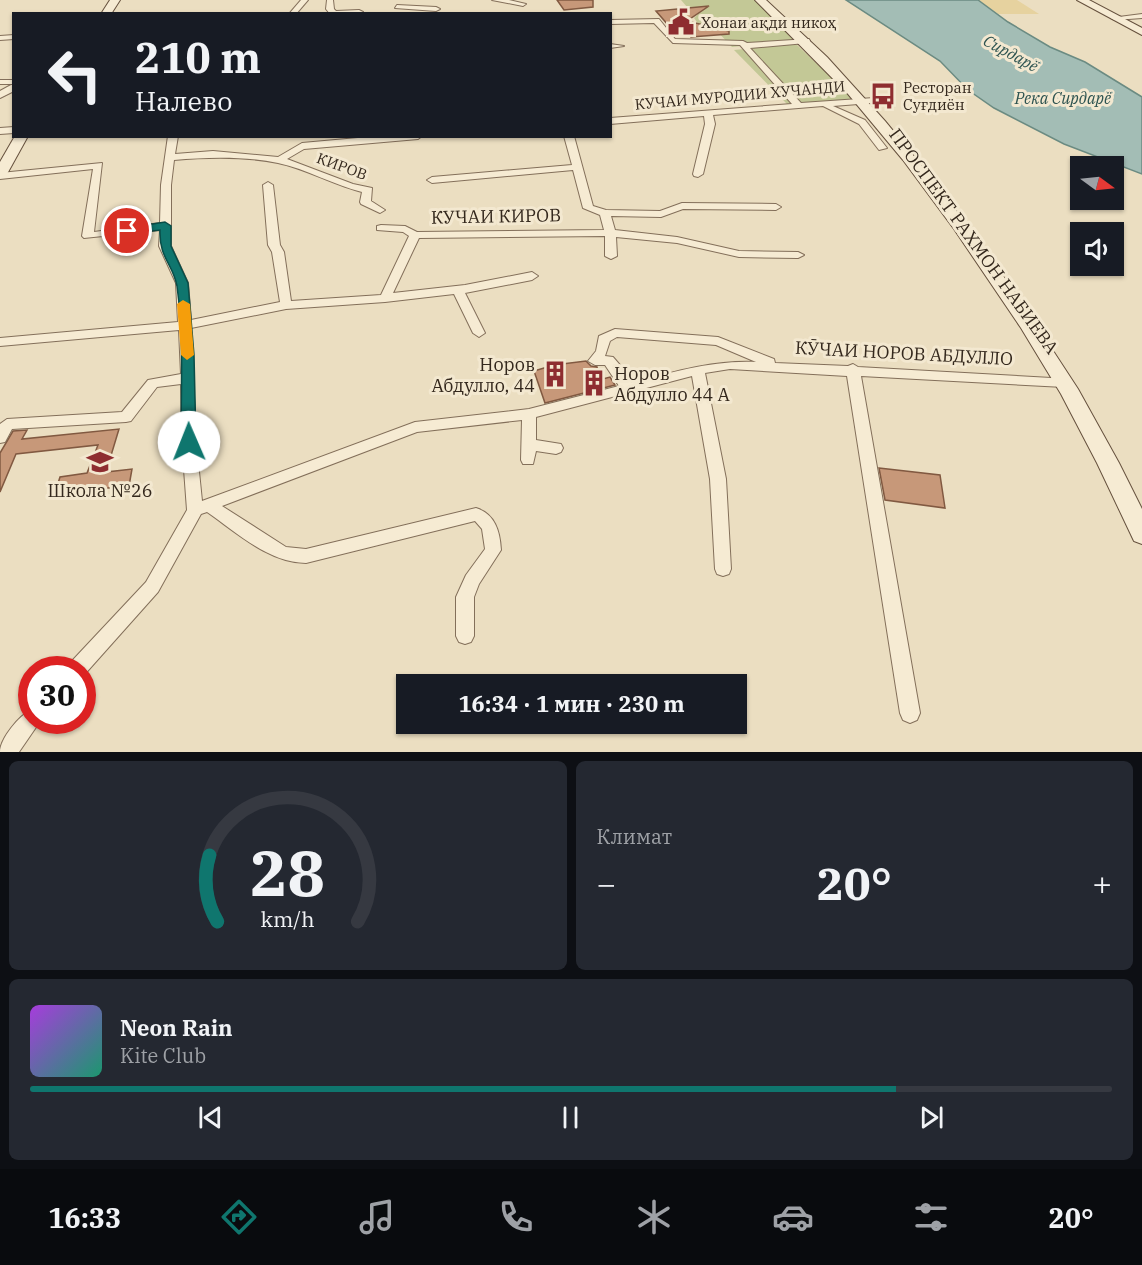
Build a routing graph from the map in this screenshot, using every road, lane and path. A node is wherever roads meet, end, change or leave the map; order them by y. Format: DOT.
graph roads {
  1 [pos="305,0"];
  2 [pos="495,0"];
  3 [pos="760,0"];
  4 [pos="768,0"];
  5 [pos="1082,0"];
  6 [pos="523,4"];
  7 [pos="397,7"];
  8 [pos="436,9"];
  9 [pos="294,12"];
  10 [pos="1142,16"];
  11 [pos="1115,18"];
  12 [pos="612,22"];
  13 [pos="1142,32"];
  14 [pos="806,40"];
  15 [pos="744,46"];
  16 [pos="867,100"];
  17 [pos="822,104"];
  18 [pos="800,106"];
  19 [pos="708,112"];
  20 [pos="612,121"];
  21 [pos="21,138"];
  22 [pos="173,138"];
  23 [pos="372,138"];
  24 [pos="570,138"];
  25 [pos="304,141"];
  26 [pos="882,148"];
  27 [pos="169,157"];
  28 [pos="280,159"];
  29 [pos="578,167"];
  30 [pos="0,174"];
  31 [pos="698,174"];
  32 [pos="432,180"];
  33 [pos="268,185"];
  34 [pos="776,207"];
  35 [pos="380,210"];
  36 [pos="605,213"];
  37 [pos="165,226"];
  38 [pos="381,228"];
  39 [pos="610,233"];
  40 [pos="415,235"];
  41 [pos="798,255"];
  42 [pos="611,256"];
  43 [pos="532,276"];
  44 [pos="458,290"];
  45 [pos="385,298"];
  46 [pos="286,305"];
  47 [pos="184,325"];
  48 [pos="478,333"];
  49 [pos="0,342"];
  50 [pos="778,366"];
  51 [pos="853,369"];
  52 [pos="698,370"];
  53 [pos="188,378"];
  54 [pos="1064,382"];
  55 [pos="627,387"];
  56 [pos="529,414"];
  57 [pos="3,431"];
  58 [pos="556,448"];
  59 [pos="201,507"];
  60 [pos="1142,510"];
  61 [pos="1142,534"];
  62 [pos="723,569"];
  63 [pos="465,636"];
  64 [pos="89,656"];
  65 [pos="910,713"];
  66 [pos="21,734"];
  67 [pos="7,752"];
  1 -- 9 [label="street"];
  2 -- 6 [label="street"];
  3 -- 14 [label="main road, ПРОСПЕКТ РАХМОН НАБИЕВА"];
  4 -- 16 [label="main road, ПРОСПЕКТ РАХМОН НАБИЕВА"];
  5 -- 11 [label="main road"];
  7 -- 8 [label="street"];
  10 -- 11 [label="street"];
  11 -- 13 [label="main road"];
  12 -- 15 [label="street"];
  14 -- 15 [label="street"];
  14 -- 16 [label="main road, ПРОСПЕКТ РАХМОН НАБИЕВА"];
  15 -- 18 [label="street"];
  16 -- 17 [label="street, КУЧАИ МУРОДИИ ХУЧАНДИ"];
  16 -- 54 [label="main road, ПРОСПЕКТ РАХМОН НАБИЕВА"];
  16 -- 60 [label="main road, ПРОСПЕКТ РАХМОН НАБИЕВА"];
  17 -- 18 [label="street, КУЧАИ МУРОДИИ ХУЧАНДИ"];
  17 -- 26 [label="street"];
  18 -- 19 [label="street, КУЧАИ МУРОДИИ ХУЧАНДИ"];
  19 -- 20 [label="street, КУЧАИ МУРОДИИ ХУЧАНДИ"];
  19 -- 31 [label="street"];
  21 -- 30 [label="main road"];
  22 -- 27 [label="street"];
  23 -- 25 [label="street"];
  24 -- 29 [label="street"];
  25 -- 28 [label="street"];
  27 -- 28 [label="street"];
  27 -- 37 [label="street"];
  28 -- 35 [label="street, КИРОВ"];
  29 -- 32 [label="street"];
  29 -- 36 [label="street"];
  30 -- 37 [label="street"];
  33 -- 46 [label="street"];
  34 -- 36 [label="street"];
  36 -- 39 [label="street"];
  37 -- 47 [label="street"];
  38 -- 40 [label="street"];
  39 -- 40 [label="street, КУЧАИ КИРОВ"];
  39 -- 41 [label="street, КУЧАИ КИРОВ"];
  39 -- 42 [label="street"];
  40 -- 45 [label="street, КУЧАИ КИРОВ"];
  43 -- 44 [label="street"];
  44 -- 45 [label="street"];
  44 -- 48 [label="street"];
  45 -- 46 [label="street"];
  46 -- 47 [label="street"];
  47 -- 49 [label="street"];
  47 -- 53 [label="street"];
  50 -- 51 [label="street, КӮЧАИ НОРОВ АБДУЛЛО"];
  50 -- 52 [label="street, КӮЧАИ НОРОВ АБДУЛЛО"];
  50 -- 55 [label="street, КӮЧАИ НОРОВ АБДУЛЛО"];
  51 -- 54 [label="street, КӮЧАИ НОРОВ АБДУЛЛО"];
  51 -- 65 [label="street"];
  52 -- 55 [label="street, КӮЧАИ НОРОВ АБДУЛЛО"];
  52 -- 62 [label="street"];
  53 -- 57 [label="street"];
  53 -- 59 [label="street"];
  54 -- 61 [label="main road, ПРОСПЕКТ РАХМОН НАБИЕВА"];
  55 -- 56 [label="street, КӮЧАИ НОРОВ АБДУЛЛО"];
  56 -- 58 [label="street"];
  56 -- 59 [label="street, КӮЧАИ НОРОВ АБДУЛЛО"];
  59 -- 63 [label="street"];
  59 -- 64 [label="street"];
  66 -- 67 [label="street"];
}
